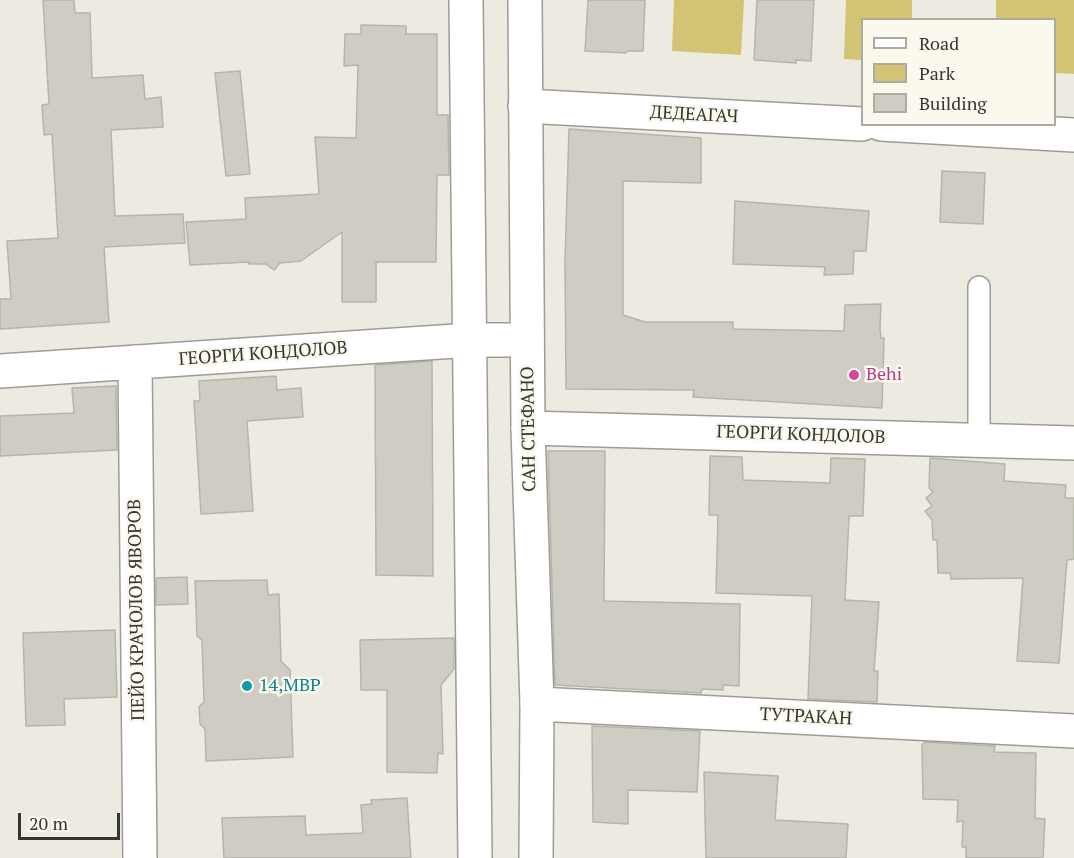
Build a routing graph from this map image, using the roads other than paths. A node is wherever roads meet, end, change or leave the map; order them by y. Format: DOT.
graph roads {
  1 [pos="466,0"];
  2 [pos="525,0"];
  3 [pos="525,106"];
  4 [pos="861,123"];
  5 [pos="916,126"];
  6 [pos="1074,135"];
  7 [pos="980,287"];
  8 [pos="471,340"];
  9 [pos="527,340"];
  10 [pos="135,362"];
  11 [pos="0,371"];
  12 [pos="528,428"];
  13 [pos="979,440"];
  14 [pos="1074,443"];
  15 [pos="537,704"];
  16 [pos="1074,731"];
  17 [pos="140,858"];
  18 [pos="475,858"];
  19 [pos="536,858"];
  1 -- 8 [label="street"];
  2 -- 3 [label="street, САН СТЕФАНО"];
  3 -- 4 [label="street, ДЕДЕАГАЧ"];
  3 -- 9 [label="street, САН СТЕФАНО"];
  5 -- 6 [label="street"];
  7 -- 13 [label="lane"];
  8 -- 9 [label="street, ГЕОРГИ КОНДОЛОВ"];
  8 -- 10 [label="street, ГЕОРГИ КОНДОЛОВ"];
  8 -- 18 [label="street"];
  9 -- 12 [label="street, САН СТЕФАНО"];
  10 -- 11 [label="street, ГЕОРГИ КОНДОЛОВ"];
  10 -- 17 [label="street, ПЕЙО КРАЧОЛОВ ЯВОРОВ"];
  12 -- 13 [label="street, ГЕОРГИ КОНДОЛОВ"];
  12 -- 15 [label="street, САН СТЕФАНО"];
  13 -- 14 [label="street, ГЕОРГИ КОНДОЛОВ"];
  15 -- 16 [label="street, ТУТРАКАН"];
  15 -- 19 [label="street, САН СТЕФАНО"];
}
